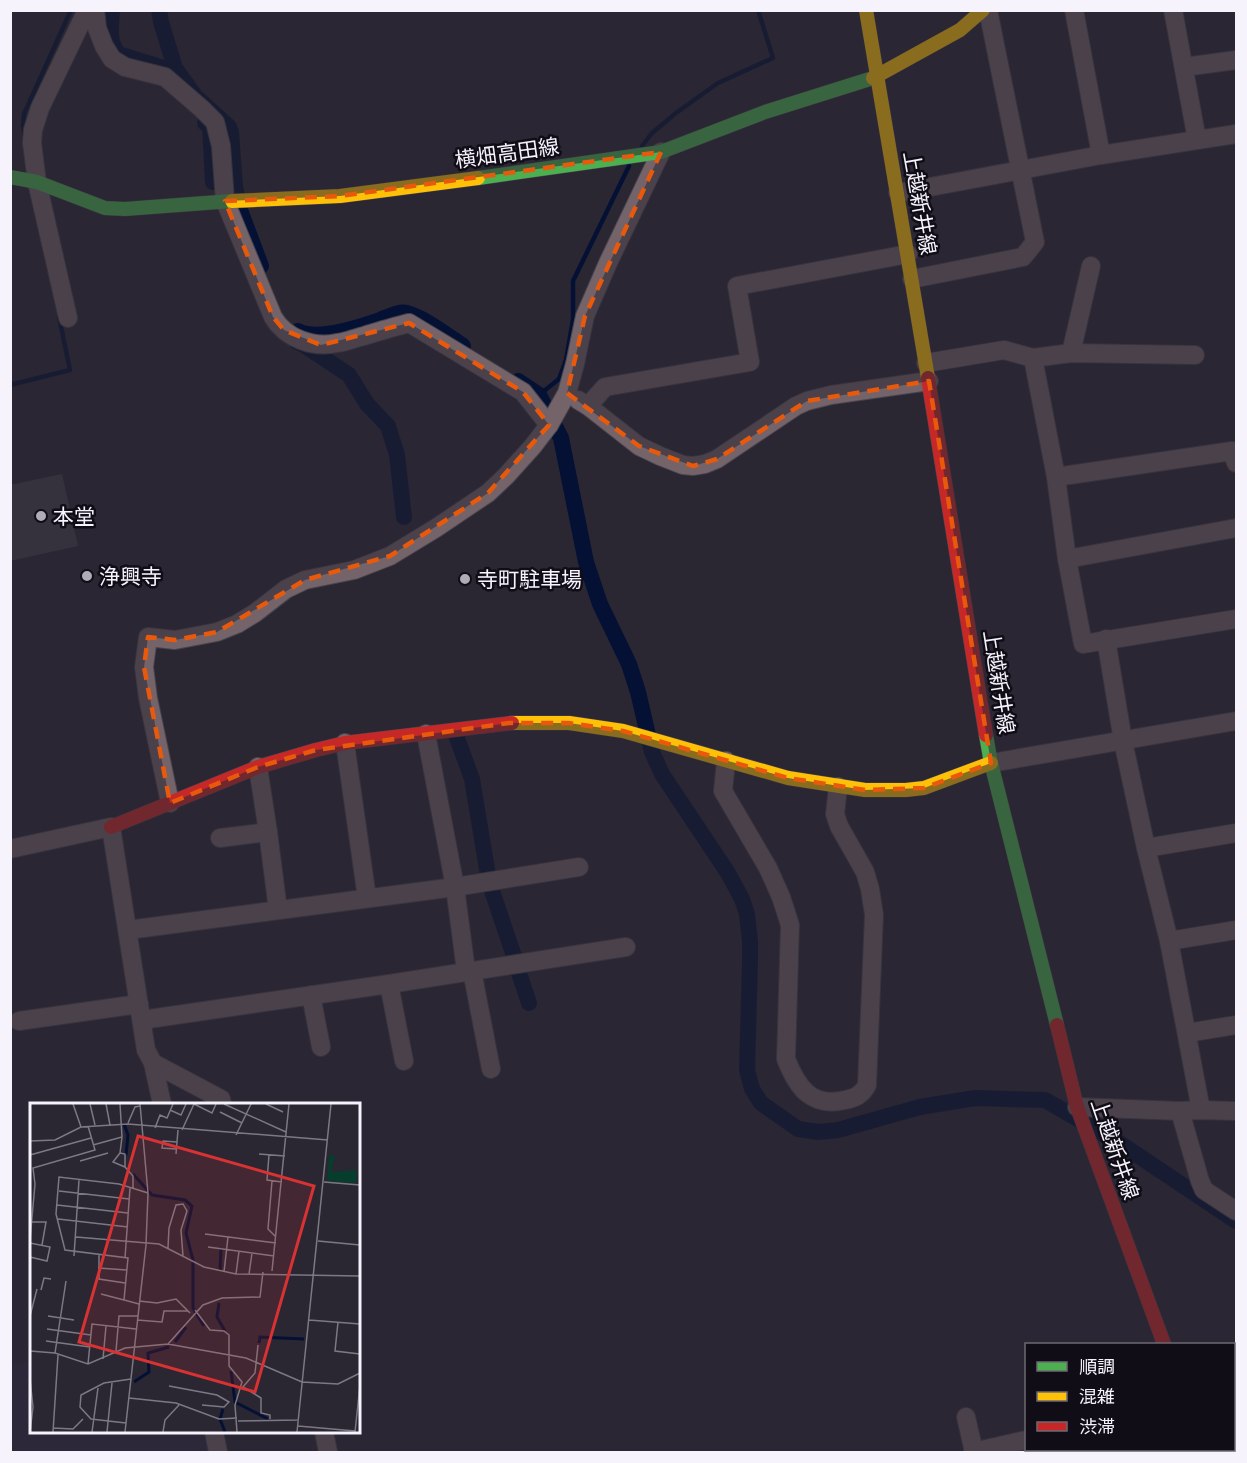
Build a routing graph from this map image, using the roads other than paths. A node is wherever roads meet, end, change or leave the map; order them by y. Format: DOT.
graph roads {
  1 [pos="95,10"];
  2 [pos="866,10"];
  3 [pos="983,10"];
  4 [pos="988,10"];
  5 [pos="1074,10"];
  6 [pos="1173,10"];
  7 [pos="86,11"];
  8 [pos="1236,60"];
  9 [pos="1184,67"];
  10 [pos="877,77"];
  11 [pos="1236,134"];
  12 [pos="1197,140"];
  13 [pos="661,152"];
  14 [pos="1101,155"];
  15 [pos="1021,170"];
  16 [pos="10,177"];
  17 [pos="37,182"];
  18 [pos="898,193"];
  19 [pos="225,201"];
  20 [pos="908,254"];
  21 [pos="1091,266"];
  22 [pos="912,279"];
  23 [pos="68,318"];
  24 [pos="1071,353"];
  25 [pos="1195,356"];
  26 [pos="1033,358"];
  27 [pos="928,372"];
  28 [pos="567,393"];
  29 [pos="588,406"];
  30 [pos="549,425"];
  31 [pos="1236,463"];
  32 [pos="1056,477"];
  33 [pos="1236,528"];
  34 [pos="1067,559"];
  35 [pos="1236,619"];
  36 [pos="1106,639"];
  37 [pos="1236,721"];
  38 [pos="426,734"];
  39 [pos="1123,741"];
  40 [pos="345,743"];
  41 [pos="726,761"];
  42 [pos="991,762"];
  43 [pos="258,767"];
  44 [pos="838,787"];
  45 [pos="170,803"];
  46 [pos="111,827"];
  47 [pos="268,832"];
  48 [pos="1236,833"];
  49 [pos="220,838"];
  50 [pos="1146,848"];
  51 [pos="10,849"];
  52 [pos="579,867"];
  53 [pos="455,887"];
  54 [pos="367,898"];
  55 [pos="278,910"];
  56 [pos="128,930"];
  57 [pos="1236,930"];
  58 [pos="1169,941"];
  59 [pos="626,947"];
  60 [pos="469,971"];
  61 [pos="389,984"];
  62 [pos="311,996"];
  63 [pos="140,1012"];
  64 [pos="19,1021"];
  65 [pos="1236,1025"];
  66 [pos="1187,1033"];
  67 [pos="321,1047"];
  68 [pos="405,1061"];
  69 [pos="153,1063"];
  70 [pos="491,1069"];
  71 [pos="162,1103"];
  72 [pos="222,1103"];
  73 [pos="1077,1107"];
  74 [pos="1201,1110"];
  75 [pos="1180,1111"];
  76 [pos="1236,1111"];
  77 [pos="1236,1211"];
  78 [pos="1164,1343"];
  79 [pos="966,1417"];
  80 [pos="219,1433"];
  81 [pos="324,1433"];
  82 [pos="1025,1440"];
  83 [pos="218,1452"];
  84 [pos="328,1452"];
  85 [pos="973,1452"];
  1 -- 19 [label="street"];
  2 -- 10 [label="main road, 上越新井線"];
  3 -- 10 [label="main road, 横畑高田線"];
  4 -- 15 [label="street"];
  5 -- 14 [label="street"];
  6 -- 9 [label="street"];
  7 -- 17 [label="street"];
  8 -- 9 [label="street"];
  9 -- 12 [label="street"];
  10 -- 13 [label="main road, 横畑高田線"];
  10 -- 18 [label="main road, 上越新井線"];
  11 -- 12 [label="street"];
  12 -- 14 [label="street"];
  13 -- 19 [label="main road, 横畑高田線"];
  13 -- 28 [label="street"];
  14 -- 15 [label="street"];
  15 -- 18 [label="street"];
  15 -- 22 [label="street"];
  16 -- 17 [label="main road, 横畑高田線"];
  17 -- 19 [label="main road, 横畑高田線"];
  17 -- 23 [label="street"];
  18 -- 20 [label="main road, 上越新井線"];
  19 -- 30 [label="street"];
  20 -- 22 [label="main road, 上越新井線"];
  20 -- 29 [label="street"];
  21 -- 24 [label="street"];
  22 -- 27 [label="main road, 上越新井線"];
  24 -- 25 [label="street"];
  24 -- 26 [label="street"];
  26 -- 27 [label="street"];
  26 -- 32 [label="street"];
  27 -- 29 [label="street"];
  27 -- 42 [label="main road, 上越新井線"];
  28 -- 29 [label="street"];
  28 -- 30 [label="street"];
  30 -- 45 [label="street"];
  31 -- 32 [label="street"];
  32 -- 34 [label="street"];
  33 -- 34 [label="street"];
  34 -- 36 [label="street"];
  35 -- 36 [label="street"];
  36 -- 39 [label="street"];
  37 -- 39 [label="street"];
  38 -- 40 [label="main road"];
  38 -- 41 [label="main road"];
  38 -- 53 [label="street"];
  39 -- 42 [label="street"];
  39 -- 50 [label="street"];
  40 -- 43 [label="main road"];
  40 -- 54 [label="street"];
  41 -- 44 [label="main road"];
  41 -- 44 [label="street"];
  42 -- 44 [label="main road"];
  42 -- 73 [label="main road, 上越新井線"];
  43 -- 45 [label="main road"];
  43 -- 47 [label="street"];
  45 -- 46 [label="main road"];
  46 -- 51 [label="street"];
  46 -- 56 [label="street"];
  47 -- 49 [label="street"];
  47 -- 55 [label="street"];
  48 -- 50 [label="street"];
  50 -- 58 [label="street"];
  52 -- 53 [label="street"];
  53 -- 54 [label="street"];
  53 -- 60 [label="street"];
  54 -- 55 [label="street"];
  55 -- 56 [label="street"];
  56 -- 63 [label="street"];
  57 -- 58 [label="street"];
  58 -- 66 [label="street"];
  59 -- 60 [label="street"];
  60 -- 61 [label="street"];
  60 -- 70 [label="street"];
  61 -- 62 [label="street"];
  61 -- 68 [label="street"];
  62 -- 63 [label="street"];
  62 -- 67 [label="street"];
  63 -- 64 [label="street"];
  63 -- 69 [label="street"];
  65 -- 66 [label="street"];
  66 -- 74 [label="street"];
  69 -- 71 [label="street"];
  69 -- 72 [label="street"];
  73 -- 75 [label="street"];
  73 -- 78 [label="main road, 上越新井線"];
  74 -- 75 [label="street"];
  74 -- 76 [label="street"];
  75 -- 77 [label="street"];
  79 -- 85 [label="street"];
  80 -- 83 [label="street"];
  81 -- 84 [label="street"];
  82 -- 85 [label="street"];
}
